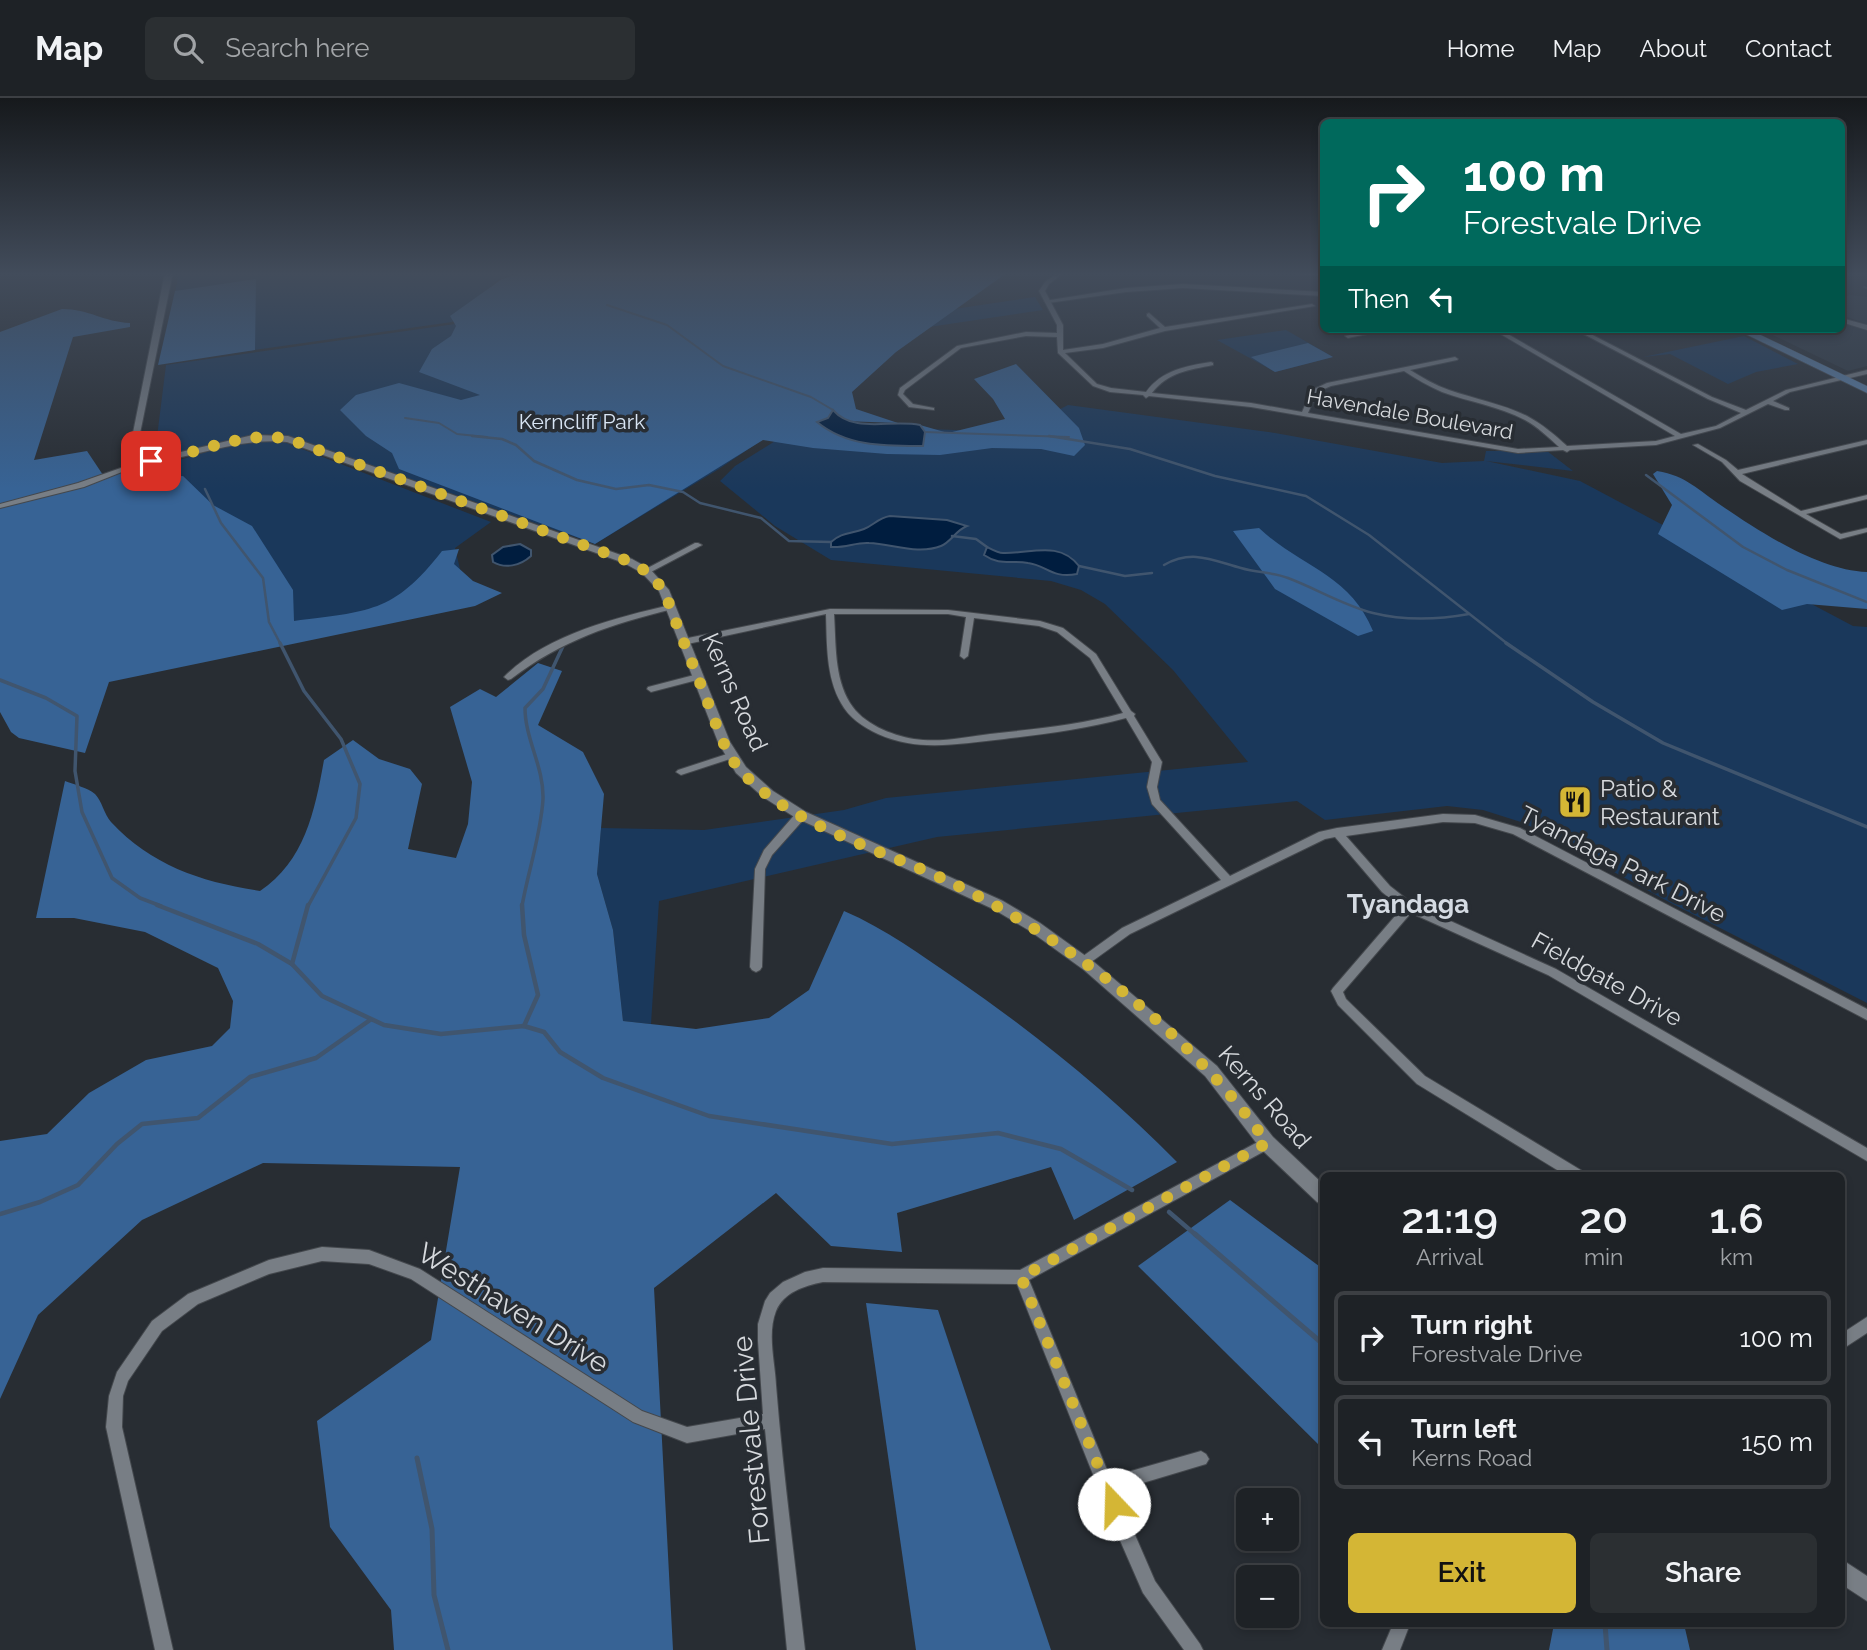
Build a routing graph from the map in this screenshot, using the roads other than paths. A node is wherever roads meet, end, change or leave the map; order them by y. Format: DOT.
graph roads {
  1 [pos="154,344"];
  2 [pos="972,344"];
  3 [pos="1060,344"];
  4 [pos="1109,344"];
  5 [pos="1522,344"];
  6 [pos="1607,344"];
  7 [pos="1774,344"];
  8 [pos="1782,344"];
  9 [pos="1060,352"];
  10 [pos="1455,359"];
  11 [pos="1211,363"];
  12 [pos="1405,369"];
  13 [pos="1867,372"];
  14 [pos="1846,377"];
  15 [pos="1867,384"];
  16 [pos="1867,390"];
  17 [pos="1146,396"];
  18 [pos="1766,401"];
  19 [pos="932,409"];
  20 [pos="1787,409"];
  21 [pos="1745,412"];
  22 [pos="1304,414"];
  23 [pos="1681,437"];
  24 [pos="1867,442"];
  25 [pos="1696,444"];
  26 [pos="1567,450"];
  27 [pos="138,463"];
  28 [pos="1736,473"];
  29 [pos="1867,496"];
  30 [pos="0,506"];
  31 [pos="1800,513"];
  32 [pos="1867,530"];
  33 [pos="698,545"];
  34 [pos="646,571"];
  35 [pos="670,607"];
  36 [pos="830,611"];
  37 [pos="970,615"];
  38 [pos="683,642"];
  39 [pos="964,656"];
  40 [pos="508,677"];
  41 [pos="698,677"];
  42 [pos="651,688"];
  43 [pos="1130,714"];
  44 [pos="730,756"];
  45 [pos="681,772"];
  46 [pos="801,815"];
  47 [pos="1337,832"];
  48 [pos="1228,881"];
  49 [pos="1409,907"];
  50 [pos="1083,962"];
  51 [pos="756,967"];
  52 [pos="1867,1014"];
  53 [pos="1267,1143"];
  54 [pos="1867,1155"];
  55 [pos="1571,1172"];
  56 [pos="1320,1193"];
  57 [pos="1021,1277"];
  58 [pos="1867,1324"];
  59 [pos="1845,1340"];
  60 [pos="771,1420"];
  61 [pos="1201,1459"];
  62 [pos="1107,1486"];
  63 [pos="1845,1573"];
  64 [pos="1867,1590"];
  65 [pos="1401,1627"];
  66 [pos="164,1650"];
  67 [pos="796,1650"];
  68 [pos="1194,1650"];
  69 [pos="1391,1650"];
  1 -- 27 [label="street"];
  2 -- 19 [label="street"];
  3 -- 9 [label="street"];
  4 -- 9 [label="street"];
  5 -- 23 [label="street"];
  6 -- 21 [label="street"];
  7 -- 14 [label="main road"];
  8 -- 14 [label="main road"];
  9 -- 17 [label="street, Havendale Boulevard"];
  10 -- 12 [label="street"];
  11 -- 17 [label="street"];
  12 -- 22 [label="street"];
  12 -- 26 [label="street"];
  13 -- 14 [label="street, Havendale Boulevard"];
  14 -- 15 [label="main road"];
  14 -- 16 [label="main road"];
  14 -- 18 [label="street, Havendale Boulevard"];
  17 -- 22 [label="street, Havendale Boulevard"];
  18 -- 20 [label="street"];
  18 -- 21 [label="street, Havendale Boulevard"];
  21 -- 23 [label="street, Havendale Boulevard"];
  22 -- 26 [label="street, Havendale Boulevard"];
  23 -- 26 [label="street, Havendale Boulevard"];
  24 -- 28 [label="street"];
  25 -- 28 [label="street"];
  27 -- 30 [label="street"];
  27 -- 34 [label="street, Kerns Road"];
  28 -- 31 [label="street"];
  29 -- 31 [label="street"];
  31 -- 32 [label="street"];
  33 -- 34 [label="street"];
  34 -- 35 [label="street, Kerns Road"];
  35 -- 38 [label="street, Kerns Road"];
  35 -- 40 [label="street"];
  36 -- 37 [label="street"];
  36 -- 38 [label="street"];
  36 -- 43 [label="street"];
  37 -- 39 [label="street"];
  37 -- 43 [label="street"];
  38 -- 41 [label="street, Kerns Road"];
  41 -- 42 [label="street"];
  41 -- 44 [label="street, Kerns Road"];
  43 -- 48 [label="street"];
  44 -- 45 [label="street"];
  44 -- 46 [label="street, Kerns Road"];
  46 -- 50 [label="street, Kerns Road"];
  46 -- 51 [label="street"];
  47 -- 48 [label="street, Tyandaga Park Drive"];
  47 -- 49 [label="street, Fieldgate Drive"];
  47 -- 52 [label="street, Tyandaga Park Drive"];
  48 -- 50 [label="street, Tyandaga Park Drive"];
  49 -- 54 [label="street, Fieldgate Drive"];
  49 -- 55 [label="street"];
  50 -- 53 [label="street, Kerns Road"];
  53 -- 56 [label="street, Kerns Road"];
  53 -- 57 [label="street, Forestvale Drive"];
  57 -- 60 [label="street, Forestvale Drive"];
  57 -- 62 [label="street"];
  58 -- 59 [label="street"];
  60 -- 66 [label="street, Westhaven Drive"];
  60 -- 67 [label="street, Forestvale Drive"];
  61 -- 62 [label="street"];
  62 -- 68 [label="street"];
  63 -- 64 [label="street"];
  65 -- 69 [label="street"];
}
